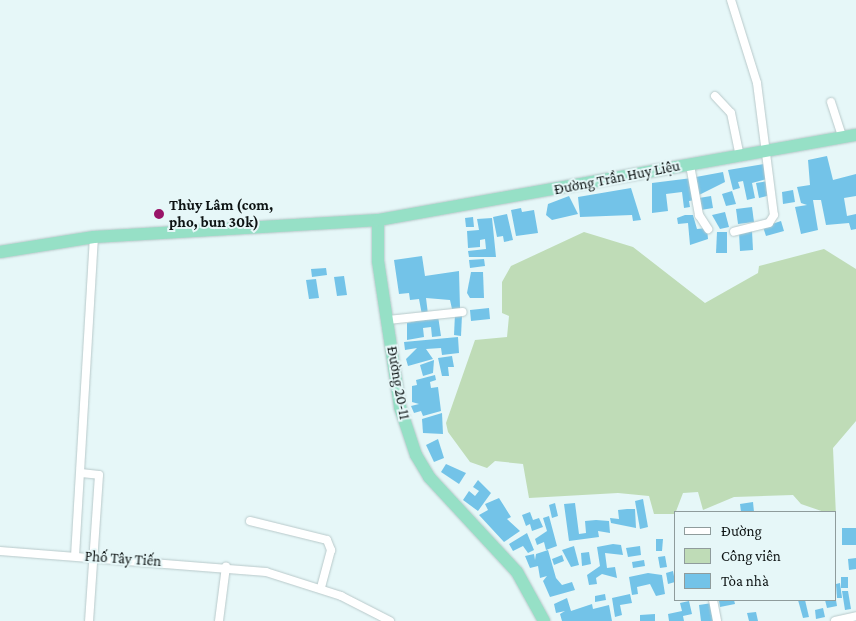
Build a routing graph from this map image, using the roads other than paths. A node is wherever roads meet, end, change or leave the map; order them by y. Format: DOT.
graph roads {
  1 [pos="743,0"];
  2 [pos="732,2"];
  3 [pos="715,96"];
  4 [pos="831,102"];
  5 [pos="850,136"];
  6 [pos="766,154"];
  7 [pos="740,157"];
  8 [pos="690,165"];
  9 [pos="378,220"];
  10 [pos="708,230"];
  11 [pos="734,232"];
  12 [pos="94,237"];
  13 [pos="0,252"];
  14 [pos="463,312"];
  15 [pos="388,320"];
  16 [pos="81,472"];
  17 [pos="250,522"];
  18 [pos="0,550"];
  19 [pos="75,556"];
  20 [pos="96,557"];
  21 [pos="226,566"];
  22 [pos="321,588"];
  23 [pos="713,601"];
  24 [pos="856,616"];
  25 [pos="89,621"];
  26 [pos="219,621"];
  27 [pos="390,621"];
  28 [pos="544,621"];
  29 [pos="717,621"];
  30 [pos="835,621"];
  1 -- 2 [label="street"];
  2 -- 6 [label="street"];
  3 -- 7 [label="street"];
  4 -- 5 [label="street"];
  5 -- 6 [label="highway, Đường Trần Huy Liệu"];
  6 -- 7 [label="highway, Đường Trần Huy Liệu"];
  6 -- 11 [label="street"];
  7 -- 8 [label="highway, Đường Trần Huy Liệu"];
  8 -- 9 [label="highway, Đường Trần Huy Liệu"];
  8 -- 10 [label="street"];
  9 -- 12 [label="highway, Đường Trần Huy Liệu"];
  9 -- 15 [label="highway, Đường 20-11"];
  12 -- 13 [label="highway, Đường Trần Huy Liệu"];
  12 -- 16 [label="street, Phố Tây Tiến"];
  14 -- 15 [label="street"];
  15 -- 28 [label="highway, Đường 20-11"];
  16 -- 19 [label="street, Phố Tây Tiến"];
  16 -- 20 [label="street"];
  17 -- 22 [label="street"];
  18 -- 19 [label="street"];
  19 -- 20 [label="street, Phố Tây Tiến"];
  20 -- 21 [label="street, Phố Tây Tiến"];
  20 -- 25 [label="street"];
  21 -- 22 [label="street, Phố Tây Tiến"];
  21 -- 26 [label="street"];
  22 -- 27 [label="street, Phố Tây Tiến"];
  23 -- 29 [label="street"];
  24 -- 30 [label="street"];
}
